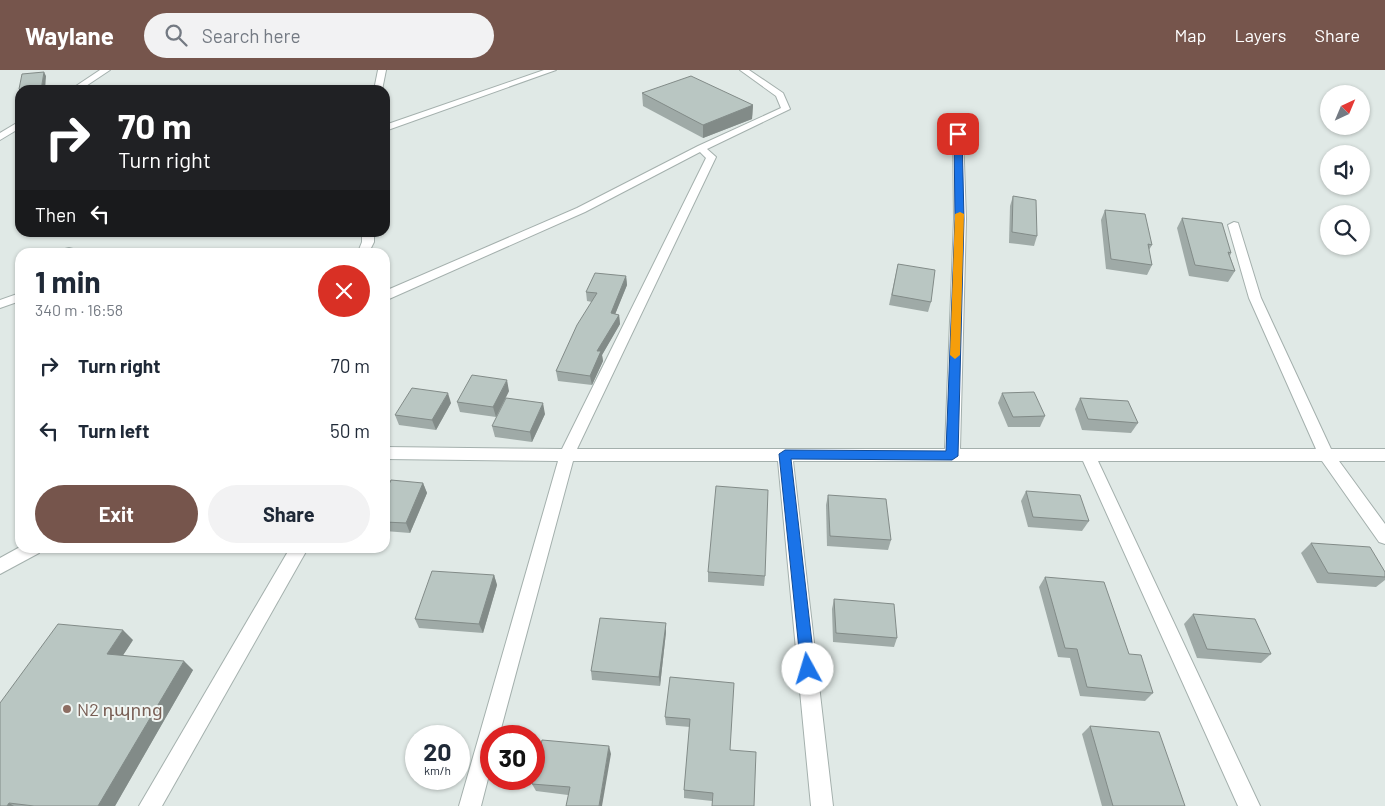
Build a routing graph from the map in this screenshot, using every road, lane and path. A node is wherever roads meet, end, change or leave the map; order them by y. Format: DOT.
graph roads {
  1 [pos="106,70"];
  2 [pos="382,70"];
  3 [pos="552,70"];
  4 [pos="744,70"];
  5 [pos="82,85"];
  6 [pos="379,85"];
  7 [pos="390,126"];
  8 [pos="15,127"];
  9 [pos="958,134"];
  10 [pos="0,137"];
  11 [pos="701,148"];
  12 [pos="1234,225"];
  13 [pos="390,294"];
  14 [pos="15,299"];
  15 [pos="0,304"];
  16 [pos="390,452"];
  17 [pos="785,454"];
  18 [pos="1326,454"];
  19 [pos="568,455"];
  20 [pos="1088,455"];
  21 [pos="1385,455"];
  22 [pos="952,456"];
  23 [pos="1385,537"];
  24 [pos="24,553"];
  25 [pos="297,553"];
  26 [pos="0,566"];
  27 [pos="150,806"];
  28 [pos="470,806"];
  29 [pos="822,806"];
  30 [pos="1249,806"];
  1 -- 5 [label="street"];
  2 -- 6 [label="street"];
  3 -- 7 [label="street"];
  4 -- 11 [label="street"];
  8 -- 10 [label="street"];
  9 -- 22 [label="street"];
  11 -- 13 [label="street"];
  11 -- 19 [label="street"];
  12 -- 18 [label="street"];
  14 -- 15 [label="street"];
  16 -- 19 [label="street"];
  17 -- 19 [label="street"];
  17 -- 22 [label="street"];
  17 -- 29 [label="street"];
  18 -- 20 [label="street"];
  18 -- 21 [label="street"];
  18 -- 23 [label="street"];
  19 -- 28 [label="street"];
  20 -- 22 [label="street"];
  20 -- 30 [label="street"];
  24 -- 26 [label="street"];
  25 -- 27 [label="street"];
}
